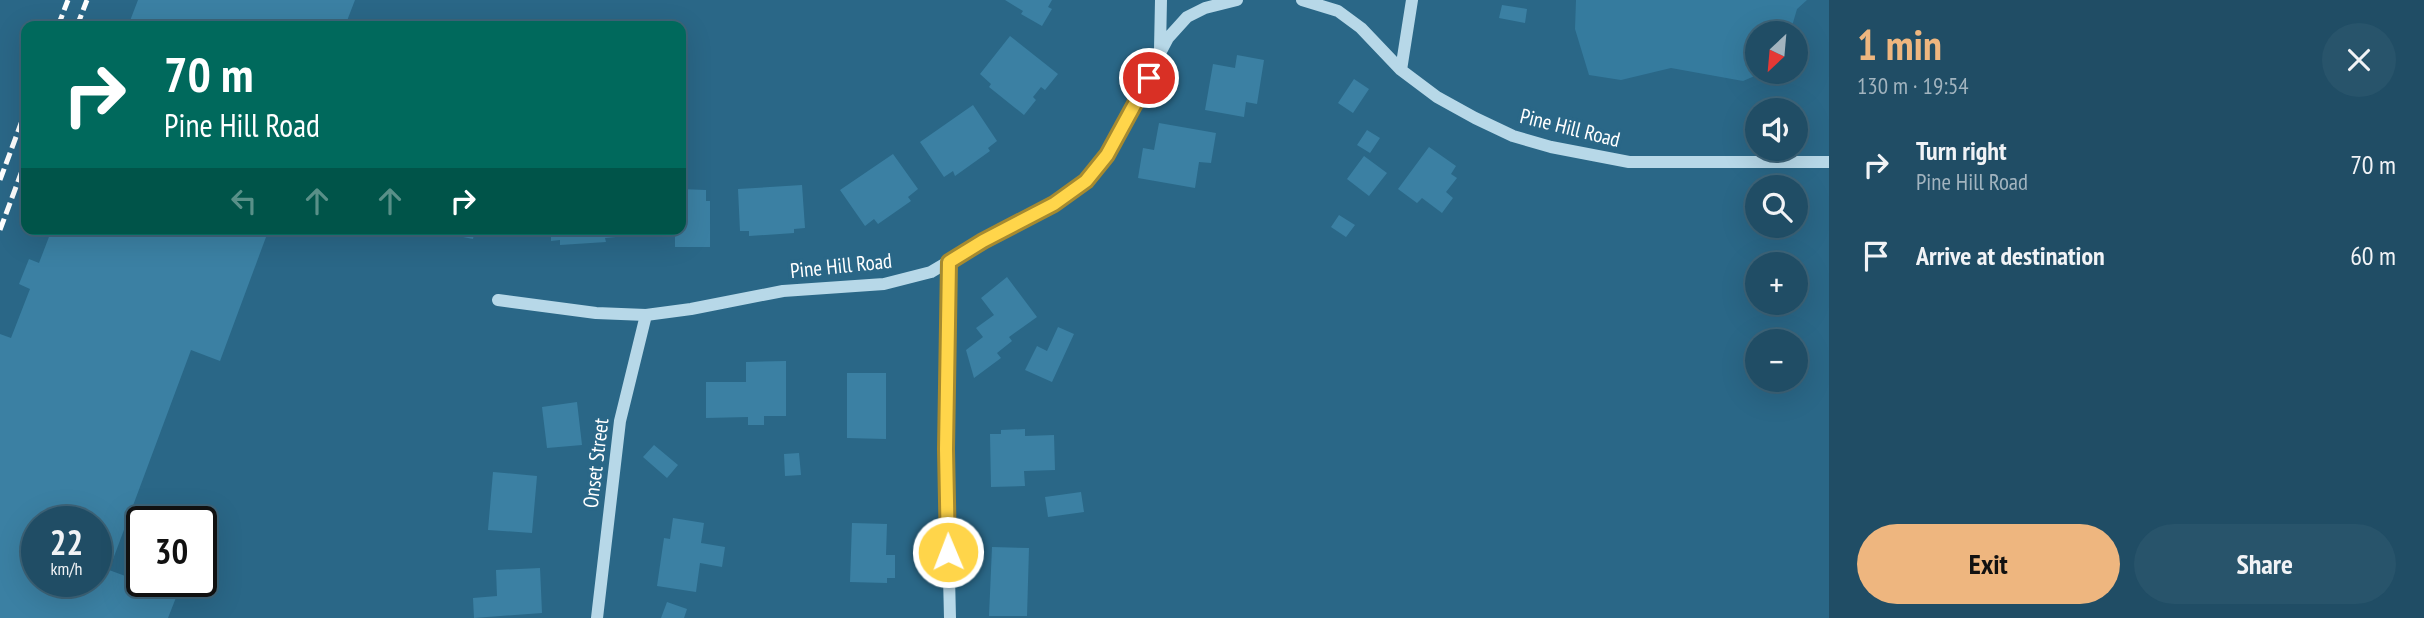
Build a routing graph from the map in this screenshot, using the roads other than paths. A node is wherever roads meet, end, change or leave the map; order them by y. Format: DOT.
graph roads {
  1 [pos="1161,0"];
  2 [pos="1237,0"];
  3 [pos="1302,0"];
  4 [pos="1412,0"];
  5 [pos="1160,55"];
  6 [pos="1401,70"];
  7 [pos="1829,162"];
  8 [pos="949,262"];
  9 [pos="498,300"];
  10 [pos="646,315"];
  11 [pos="597,618"];
  12 [pos="950,618"];
  1 -- 5 [label="street"];
  2 -- 5 [label="street, Pine Hill Road"];
  3 -- 6 [label="street, Pine Hill Road"];
  4 -- 6 [label="street"];
  5 -- 8 [label="street, Pine Hill Road"];
  6 -- 7 [label="street, Pine Hill Road"];
  8 -- 10 [label="street, Pine Hill Road"];
  8 -- 12 [label="street"];
  9 -- 10 [label="street, Pine Hill Road"];
  10 -- 11 [label="street, Onset Street"];
}
